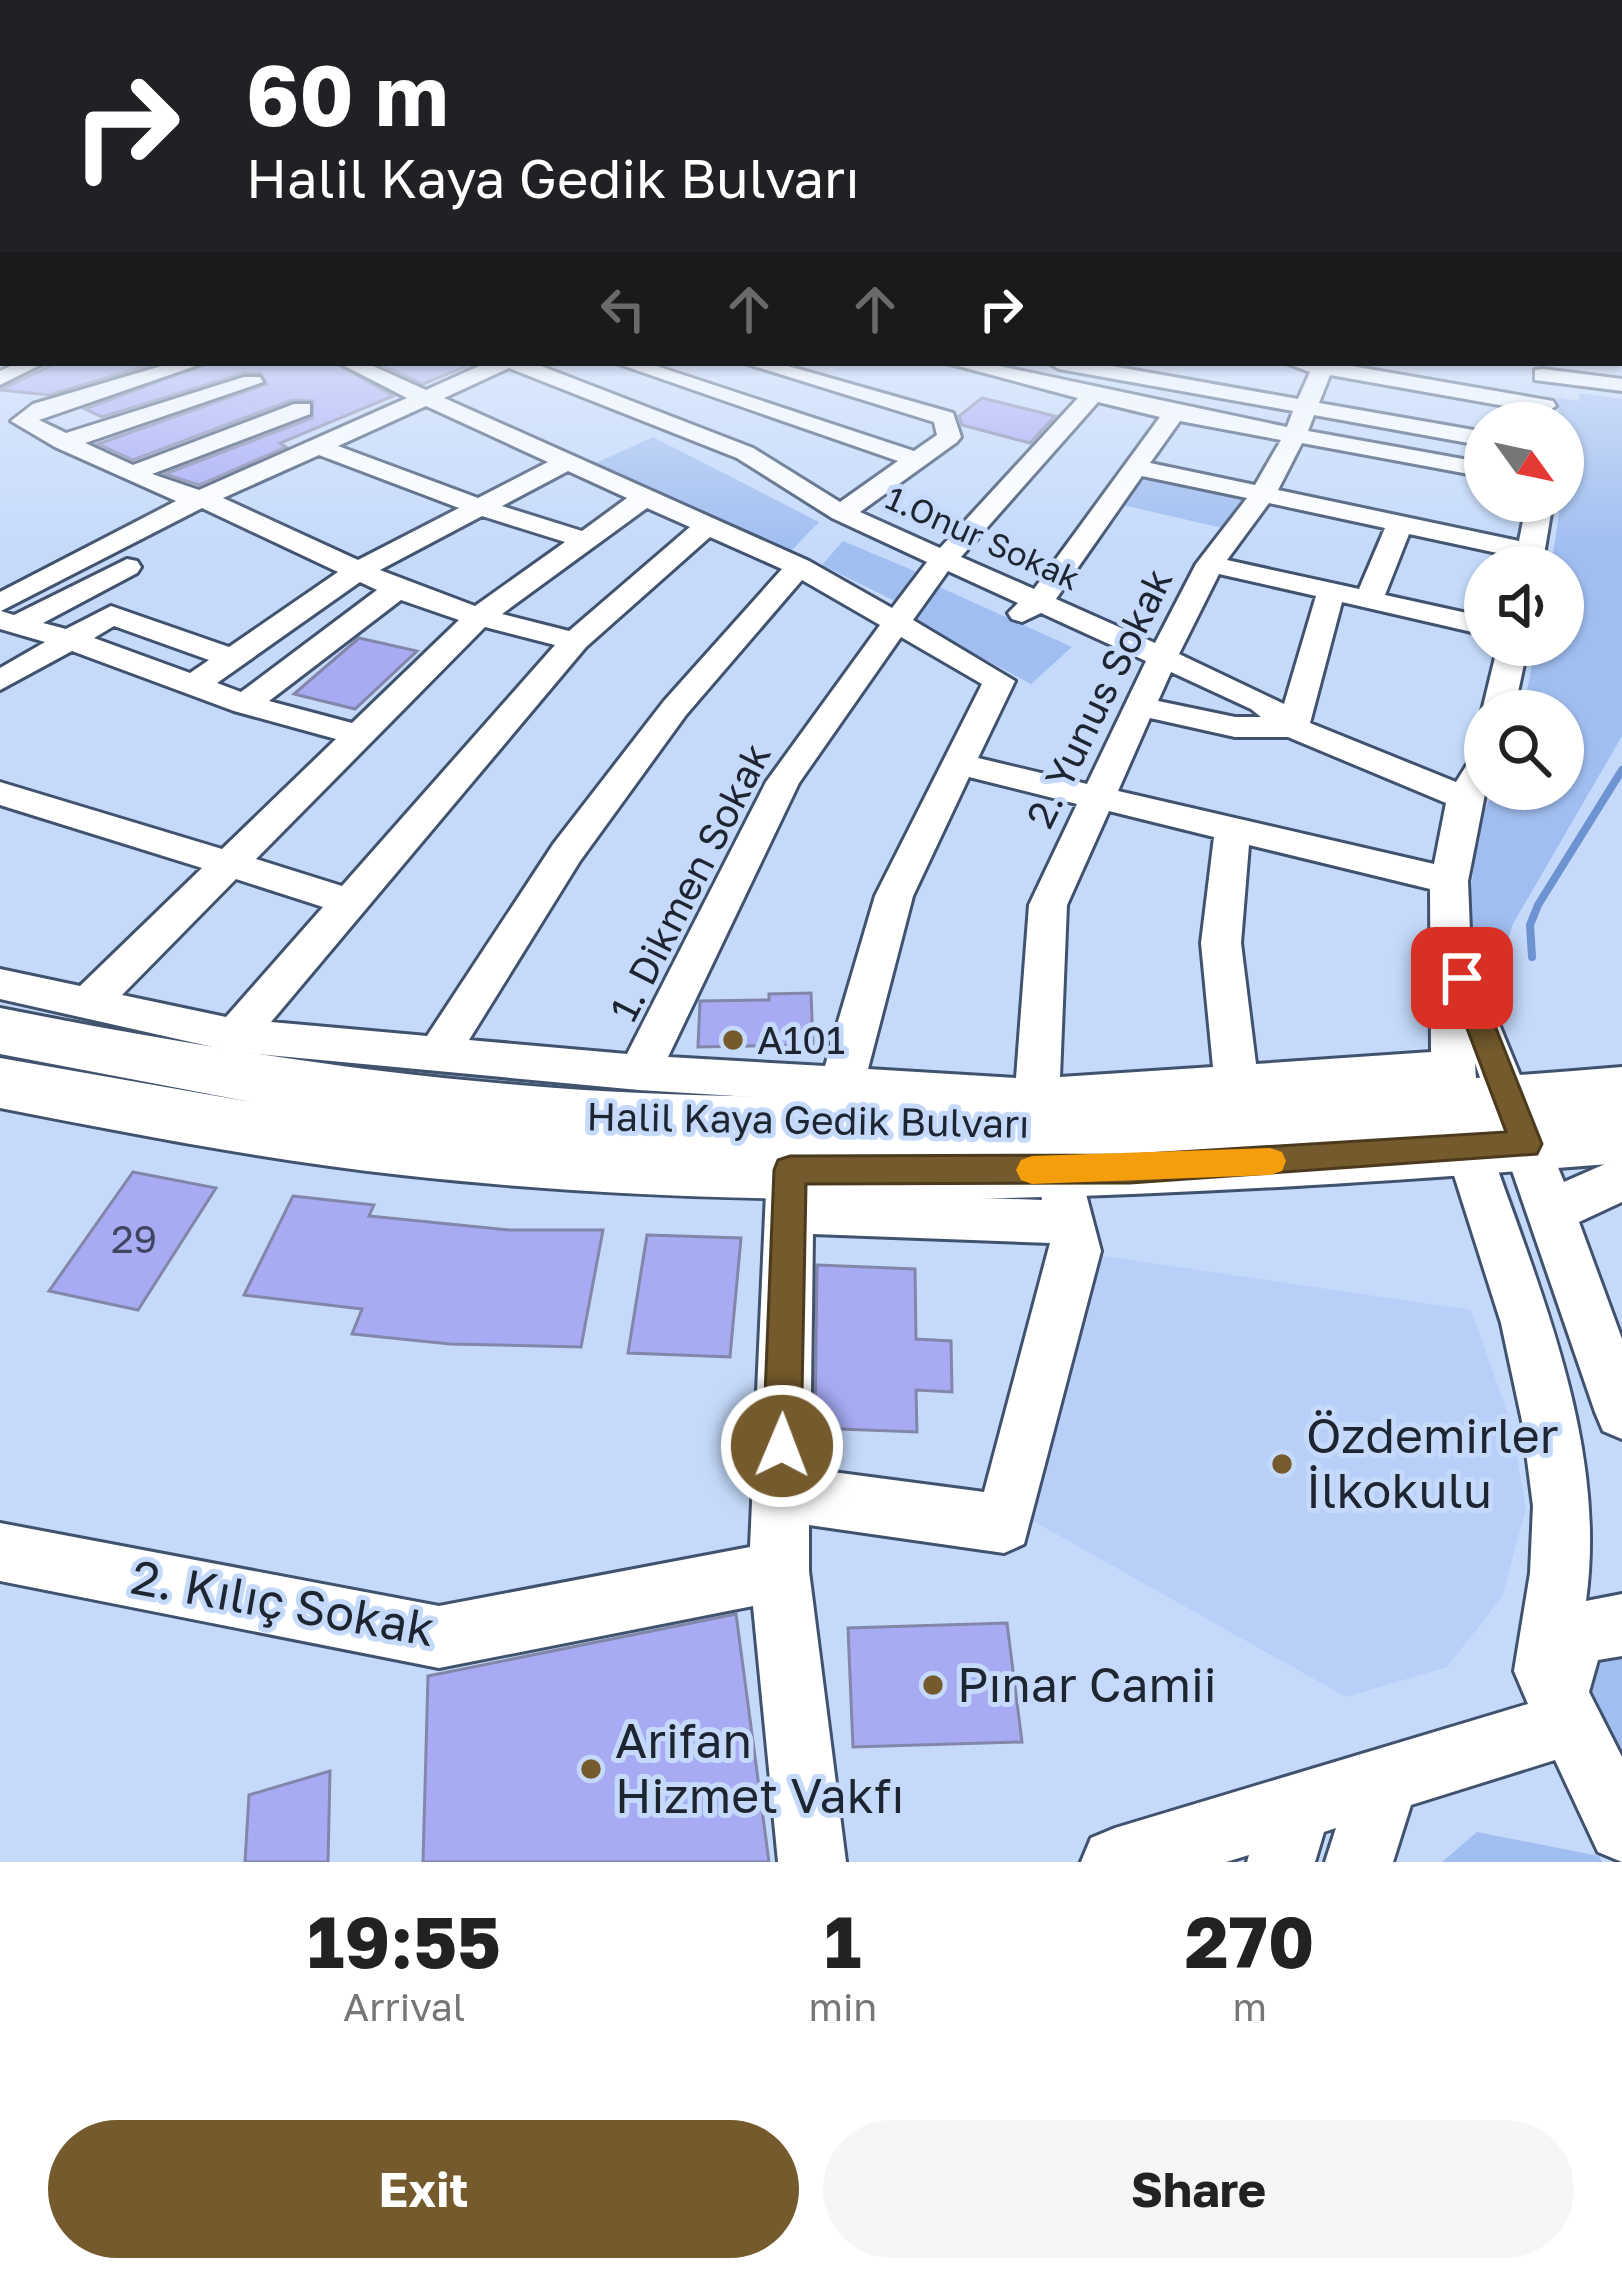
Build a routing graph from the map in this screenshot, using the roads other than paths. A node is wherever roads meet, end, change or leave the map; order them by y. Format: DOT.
graph roads {
  1 [pos="151,376"];
  2 [pos="239,376"];
  3 [pos="378,376"];
  4 [pos="471,376"];
  5 [pos="547,376"];
  6 [pos="665,376"];
  7 [pos="799,376"];
  8 [pos="1034,376"];
  9 [pos="1112,376"];
  10 [pos="1312,376"];
  11 [pos="1369,376"];
  12 [pos="1577,376"];
  13 [pos="252,382"];
  14 [pos="1622,385"];
  15 [pos="422,396"];
  16 [pos="1092,396"];
  17 [pos="1490,402"];
  18 [pos="302,410"];
  19 [pos="1174,413"];
  20 [pos="1302,422"];
  21 [pos="347,430"];
  22 [pos="1464,437"];
  23 [pos="63,442"];
  24 [pos="314,445"];
  25 [pos="918,460"];
  26 [pos="569,461"];
  27 [pos="1464,464"];
  28 [pos="1136,467"];
  29 [pos="134,472"];
  30 [pos="1263,494"];
  31 [pos="646,496"];
  32 [pos="202,498"];
  33 [pos="476,506"];
  34 [pos="233,512"];
  35 [pos="841,513"];
  36 [pos="1400,524"];
  37 [pos="708,525"];
  38 [pos="585,540"];
  39 [pos="1481,546"];
  40 [pos="1210,564"];
  41 [pos="938,566"];
  42 [pos="799,567"];
  43 [pos="358,572"];
  44 [pos="397,589"];
  45 [pos="1331,592"];
  46 [pos="1369,600"];
  47 [pos="1030,608"];
  48 [pos="6,615"];
  49 [pos="479,617"];
  50 [pos="896,620"];
  51 [pos="1464,621"];
  52 [pos="69,639"];
  53 [pos="575,640"];
  54 [pos="232,658"];
  55 [pos="1159,665"];
  56 [pos="0,682"];
  57 [pos="192,686"];
  58 [pos="245,704"];
  59 [pos="1139,706"];
  60 [pos="1293,727"];
  61 [pos="359,735"];
  62 [pos="957,764"];
  63 [pos="0,793"];
  64 [pos="1098,797"];
  65 [pos="1464,797"];
  66 [pos="1233,830"];
  67 [pos="228,864"];
  68 [pos="1449,881"];
  69 [pos="350,902"];
  70 [pos="1448,944"];
  71 [pos="0,984"];
  72 [pos="85,1006"];
  73 [pos="0,1031"];
  74 [pos="235,1035"];
  75 [pos="437,1055"];
  76 [pos="639,1073"];
  77 [pos="1236,1082"];
  78 [pos="0,1084"];
  79 [pos="842,1085"];
  80 [pos="1622,1092"];
  81 [pos="1037,1097"];
  82 [pos="1483,1114"];
  83 [pos="1622,1136"];
  84 [pos="1622,1182"];
  85 [pos="789,1191"];
  86 [pos="1065,1196"];
  87 [pos="1550,1213"];
  88 [pos="1622,1412"];
  89 [pos="781,1493"];
  90 [pos="0,1552"];
  91 [pos="779,1571"];
  92 [pos="1622,1625"];
  93 [pos="1570,1724"];
  94 [pos="1386,1779"];
  95 [pos="1622,1789"];
  96 [pos="1622,1828"];
  97 [pos="1289,1834"];
  98 [pos="812,1862"];
  99 [pos="1115,1862"];
  100 [pos="1359,1862"];
  1 -- 23 [label="street"];
  2 -- 13 [label="street"];
  3 -- 15 [label="street"];
  4 -- 15 [label="street"];
  5 -- 35 [label="street, 1.Onur Sokak"];
  6 -- 25 [label="street"];
  7 -- 25 [label="street"];
  8 -- 16 [label="street"];
  9 -- 20 [label="street"];
  10 -- 20 [label="street, 2. Yunus Sokak"];
  11 -- 17 [label="street"];
  12 -- 14 [label="street"];
  13 -- 18 [label="street"];
  13 -- 23 [label="street"];
  15 -- 21 [label="street"];
  15 -- 26 [label="street"];
  16 -- 19 [label="street"];
  16 -- 41 [label="street, 1. Dikmen Sokak"];
  18 -- 21 [label="street"];
  18 -- 29 [label="street"];
  19 -- 20 [label="street"];
  19 -- 28 [label="street"];
  20 -- 22 [label="street"];
  20 -- 27 [label="street"];
  20 -- 30 [label="street, 2. Yunus Sokak"];
  21 -- 24 [label="street"];
  23 -- 29 [label="street"];
  24 -- 32 [label="street"];
  24 -- 33 [label="street"];
  25 -- 35 [label="street"];
  26 -- 31 [label="street"];
  26 -- 33 [label="street"];
  28 -- 30 [label="street"];
  28 -- 47 [label="street"];
  29 -- 32 [label="street"];
  30 -- 36 [label="street"];
  30 -- 40 [label="street, 2. Yunus Sokak"];
  31 -- 37 [label="street"];
  31 -- 38 [label="street"];
  32 -- 34 [label="street"];
  32 -- 48 [label="street"];
  33 -- 38 [label="street"];
  33 -- 43 [label="street"];
  34 -- 43 [label="street"];
  34 -- 48 [label="street"];
  35 -- 41 [label="street, 1.Onur Sokak"];
  36 -- 39 [label="street"];
  36 -- 46 [label="street"];
  37 -- 42 [label="street"];
  37 -- 53 [label="street"];
  38 -- 49 [label="street"];
  40 -- 45 [label="street"];
  40 -- 55 [label="street, 2. Yunus Sokak"];
  41 -- 47 [label="street, 1.Onur Sokak"];
  41 -- 50 [label="street, 1. Dikmen Sokak"];
  42 -- 50 [label="street"];
  42 -- 75 [label="street"];
  43 -- 44 [label="street"];
  43 -- 54 [label="street"];
  44 -- 49 [label="street"];
  44 -- 58 [label="street"];
  45 -- 46 [label="street"];
  45 -- 60 [label="street"];
  46 -- 51 [label="street"];
  47 -- 55 [label="street, 1.Onur Sokak"];
  48 -- 52 [label="street"];
  49 -- 53 [label="street"];
  49 -- 61 [label="street"];
  50 -- 62 [label="street"];
  50 -- 76 [label="street, 1. Dikmen Sokak"];
  52 -- 54 [label="street"];
  52 -- 56 [label="street"];
  52 -- 57 [label="street"];
  53 -- 69 [label="street"];
  54 -- 57 [label="street"];
  55 -- 59 [label="street, 2. Yunus Sokak"];
  55 -- 60 [label="street, 1.Onur Sokak"];
  57 -- 58 [label="street"];
  58 -- 61 [label="street"];
  59 -- 60 [label="street"];
  59 -- 64 [label="street, 2. Yunus Sokak"];
  60 -- 65 [label="street, 1.Onur Sokak"];
  61 -- 67 [label="street"];
  62 -- 64 [label="street"];
  62 -- 79 [label="street"];
  63 -- 67 [label="street"];
  64 -- 66 [label="street"];
  64 -- 81 [label="street, 2. Yunus Sokak"];
  65 -- 68 [label="street"];
  66 -- 68 [label="street"];
  66 -- 77 [label="street"];
  67 -- 69 [label="street"];
  67 -- 72 [label="street"];
  68 -- 70 [label="street"];
  69 -- 74 [label="street"];
  70 -- 82 [label="street"];
  70 -- 82 [label="street"];
  71 -- 72 [label="street"];
  72 -- 74 [label="street"];
  73 -- 82 [label="highway, Halil Kaya Gedik Bulvarı"];
  74 -- 75 [label="street"];
  75 -- 76 [label="street"];
  76 -- 79 [label="street"];
  77 -- 81 [label="street"];
  77 -- 82 [label="street"];
  78 -- 85 [label="highway, Halil Kaya Gedik Bulvarı"];
  79 -- 81 [label="street"];
  80 -- 82 [label="highway, Halil Kaya Gedik Bulvarı"];
  82 -- 83 [label="highway, Halil Kaya Gedik Bulvarı"];
  82 -- 86 [label="highway, Halil Kaya Gedik Bulvarı"];
  82 -- 87 [label="street"];
  82 -- 93 [label="street"];
  84 -- 87 [label="street"];
  85 -- 86 [label="highway, Halil Kaya Gedik Bulvarı"];
  85 -- 89 [label="street"];
  86 -- 89 [label="street"];
  87 -- 88 [label="street"];
  89 -- 91 [label="street"];
  90 -- 91 [label="street, 2. Kılıç Sokak"];
  91 -- 98 [label="street"];
  92 -- 93 [label="street"];
  93 -- 94 [label="street"];
  93 -- 95 [label="street"];
  93 -- 96 [label="street"];
  94 -- 97 [label="street"];
  94 -- 100 [label="street"];
  97 -- 99 [label="street"];
}
